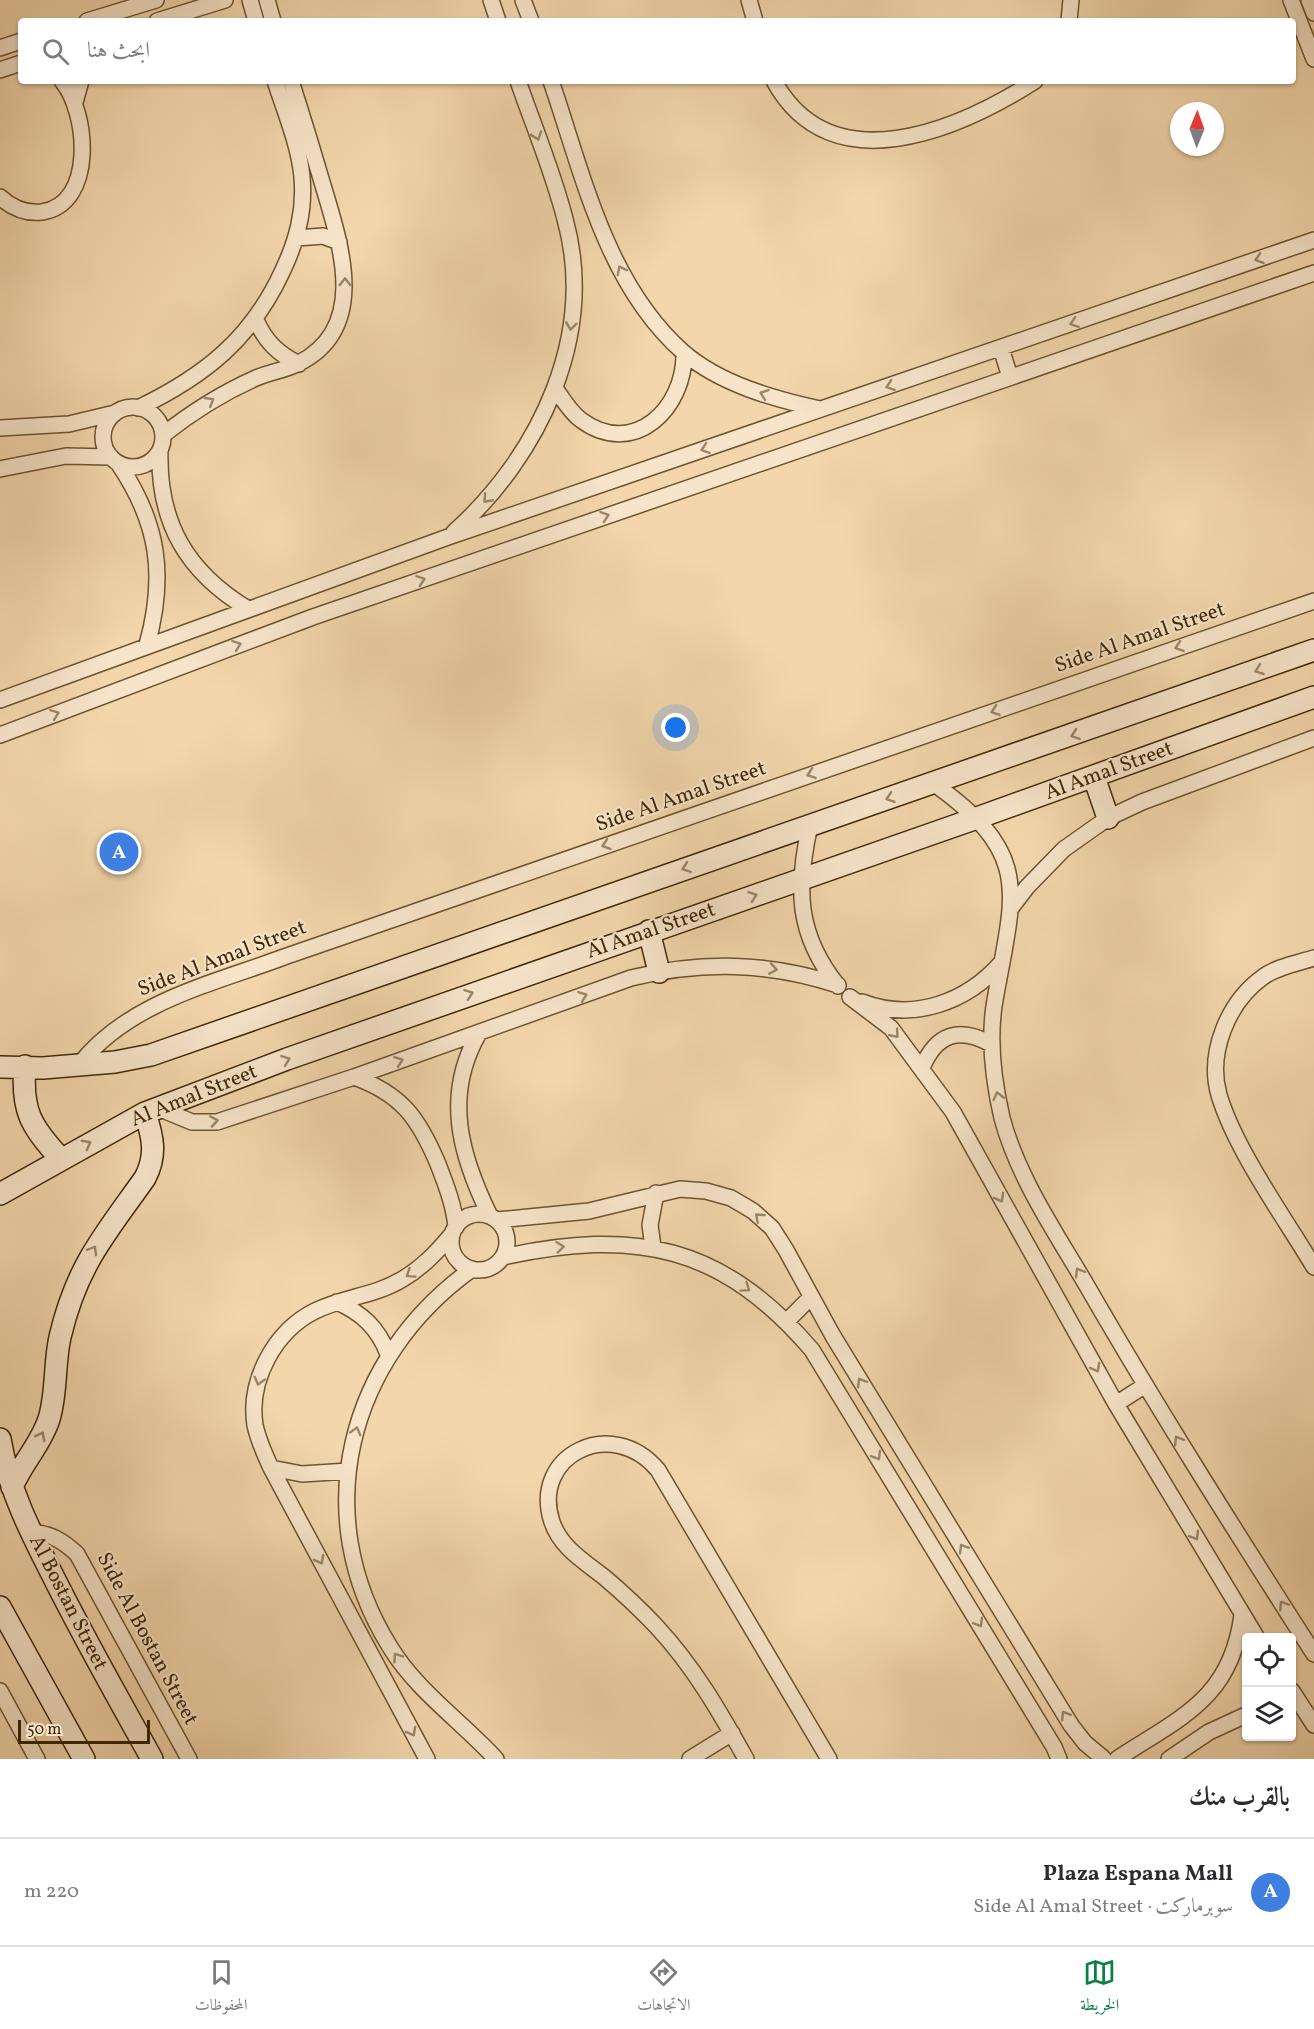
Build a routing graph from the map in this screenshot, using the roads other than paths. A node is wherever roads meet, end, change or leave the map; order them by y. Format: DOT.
graph roads {
  1 [pos="225,0"];
  2 [pos="250,0"];
  3 [pos="267,0"];
  4 [pos="491,0"];
  5 [pos="523,0"];
  6 [pos="749,0"];
  7 [pos="1071,0"];
  8 [pos="1291,0"];
  9 [pos="1309,0"];
  10 [pos="153,1"];
  11 [pos="1314,14"];
  12 [pos="97,18"];
  13 [pos="156,18"];
  14 [pos="167,18"];
  15 [pos="255,18"];
  16 [pos="272,18"];
  17 [pos="497,18"];
  18 [pos="530,18"];
  19 [pos="754,18"];
  20 [pos="1069,18"];
  21 [pos="1300,22"];
  22 [pos="18,42"];
  23 [pos="0,48"];
  24 [pos="1314,59"];
  25 [pos="18,64"];
  26 [pos="0,70"];
  27 [pos="64,84"];
  28 [pos="80,84"];
  29 [pos="276,84"];
  30 [pos="292,84"];
  31 [pos="519,84"];
  32 [pos="552,84"];
  33 [pos="776,84"];
  34 [pos="1030,84"];
  35 [pos="75,102"];
  36 [pos="0,197"];
  37 [pos="297,238"];
  38 [pos="1314,240"];
  39 [pos="339,242"];
  40 [pos="1314,273"];
  41 [pos="256,320"];
  42 [pos="1001,348"];
  43 [pos="684,353"];
  44 [pos="299,364"];
  45 [pos="1011,377"];
  46 [pos="555,388"];
  47 [pos="138,408"];
  48 [pos="820,409"];
  49 [pos="115,413"];
  50 [pos="0,428"];
  51 [pos="161,443"];
  52 [pos="115,460"];
  53 [pos="0,469"];
  54 [pos="448,537"];
  55 [pos="1314,601"];
  56 [pos="248,609"];
  57 [pos="147,645"];
  58 [pos="1314,650"];
  59 [pos="1314,698"];
  60 [pos="0,700"];
  61 [pos="0,735"];
  62 [pos="1314,738"];
  63 [pos="1094,777"];
  64 [pos="933,783"];
  65 [pos="977,818"];
  66 [pos="1108,818"];
  67 [pos="810,825"];
  68 [pos="801,879"];
  69 [pos="1011,908"];
  70 [pos="649,931"];
  71 [pos="1314,958"];
  72 [pos="1004,959"];
  73 [pos="659,972"];
  74 [pos="837,985"];
  75 [pos="850,997"];
  76 [pos="478,1033"];
  77 [pos="991,1044"];
  78 [pos="79,1065"];
  79 [pos="25,1066"];
  80 [pos="0,1067"];
  81 [pos="922,1068"];
  82 [pos="354,1077"];
  83 [pos="152,1111"];
  84 [pos="60,1158"];
  85 [pos="656,1193"];
  86 [pos="0,1194"];
  87 [pos="493,1218"];
  88 [pos="454,1231"];
  89 [pos="653,1246"];
  90 [pos="503,1257"];
  91 [pos="1314,1267"];
  92 [pos="472,1269"];
  93 [pos="811,1297"];
  94 [pos="337,1302"];
  95 [pos="787,1321"];
  96 [pos="388,1354"];
  97 [pos="1144,1386"];
  98 [pos="1116,1404"];
  99 [pos="0,1439"];
  100 [pos="271,1468"];
  101 [pos="348,1471"];
  102 [pos="12,1487"];
  103 [pos="31,1532"];
  104 [pos="0,1607"];
  105 [pos="1242,1615"];
  106 [pos="1254,1633"];
  107 [pos="1314,1654"];
  108 [pos="0,1691"];
  109 [pos="1296,1699"];
  110 [pos="1304,1716"];
  111 [pos="1242,1717"];
  112 [pos="732,1734"];
  113 [pos="37,1759"];
  114 [pos="84,1759"];
  115 [pos="152,1759"];
  116 [pos="189,1759"];
  117 [pos="427,1759"];
  118 [pos="496,1759"];
  119 [pos="690,1759"];
  120 [pos="746,1759"];
  121 [pos="829,1759"];
  122 [pos="1059,1759"];
  123 [pos="1082,1759"];
  124 [pos="1108,1759"];
  125 [pos="1169,1759"];
  1 -- 14 [label="street"];
  2 -- 15 [label="street"];
  3 -- 16 [label="street"];
  4 -- 17 [label="street"];
  5 -- 18 [label="street"];
  6 -- 19 [label="street"];
  7 -- 20 [label="street"];
  8 -- 21 [label="street"];
  9 -- 11 [label="street"];
  10 -- 12 [label="street"];
  10 -- 13 [label="street"];
  11 -- 21 [label="street"];
  21 -- 24 [label="street"];
  22 -- 23 [label="street"];
  25 -- 26 [label="street"];
  27 -- 35 [label="street"];
  28 -- 35 [label="street"];
  29 -- 37 [label="street"];
  30 -- 39 [label="street"];
  31 -- 46 [label="street, one-way"];
  43 -- 32 [label="street, one-way"];
  33 -- 34 [label="street"];
  35 -- 36 [label="street"];
  37 -- 39 [label="street"];
  37 -- 41 [label="street"];
  38 -- 42 [label="street, one-way"];
  44 -- 39 [label="street, one-way"];
  40 -- 45 [label="street"];
  41 -- 44 [label="street"];
  41 -- 47 [label="street"];
  42 -- 45 [label="street"];
  42 -- 48 [label="street, one-way"];
  43 -- 46 [label="street"];
  48 -- 43 [label="street, one-way"];
  51 -- 44 [label="street, one-way"];
  61 -- 45 [label="street, one-way"];
  46 -- 54 [label="street, one-way"];
  47 -- 49 [label="street"];
  47 -- 51 [label="street"];
  48 -- 54 [label="street, one-way"];
  49 -- 50 [label="street"];
  49 -- 52 [label="street"];
  51 -- 52 [label="street"];
  51 -- 56 [label="street"];
  52 -- 53 [label="street"];
  52 -- 57 [label="street"];
  54 -- 56 [label="street"];
  55 -- 78 [label="street, Side Al Amal Street, one-way"];
  56 -- 57 [label="street"];
  57 -- 60 [label="street"];
  58 -- 64 [label="main road, one-way"];
  59 -- 63 [label="main road, Al Amal Street"];
  62 -- 66 [label="street"];
  63 -- 65 [label="main road, Al Amal Street"];
  63 -- 66 [label="main road"];
  64 -- 65 [label="street"];
  64 -- 67 [label="main road, one-way"];
  65 -- 68 [label="main road, Al Amal Street"];
  65 -- 69 [label="street"];
  66 -- 69 [label="street"];
  67 -- 68 [label="street"];
  67 -- 78 [label="main road, one-way"];
  70 -- 68 [label="main road, Al Amal Street, one-way"];
  68 -- 74 [label="street"];
  69 -- 72 [label="street"];
  70 -- 73 [label="main road"];
  83 -- 70 [label="main road, Al Amal Street, one-way"];
  71 -- 91 [label="street"];
  72 -- 75 [label="street"];
  72 -- 77 [label="street"];
  73 -- 74 [label="street, one-way"];
  76 -- 73 [label="street, one-way"];
  74 -- 75 [label="street"];
  75 -- 81 [label="street, one-way"];
  82 -- 76 [label="street, one-way"];
  76 -- 87 [label="street"];
  77 -- 81 [label="street"];
  97 -- 77 [label="street, one-way"];
  78 -- 79 [label="main road"];
  79 -- 80 [label="main road"];
  79 -- 84 [label="main road"];
  81 -- 98 [label="street, one-way"];
  83 -- 82 [label="street, one-way"];
  82 -- 88 [label="street"];
  84 -- 83 [label="main road, Al Amal Street, one-way"];
  102 -- 83 [label="main road, one-way"];
  84 -- 86 [label="main road, Al Amal Street"];
  85 -- 87 [label="street"];
  85 -- 89 [label="street"];
  93 -- 85 [label="street, one-way"];
  87 -- 88 [label="street"];
  87 -- 90 [label="street"];
  88 -- 92 [label="street"];
  88 -- 94 [label="street, one-way"];
  90 -- 89 [label="street, one-way"];
  89 -- 95 [label="street, one-way"];
  90 -- 92 [label="street"];
  92 -- 96 [label="street"];
  93 -- 95 [label="street"];
  124 -- 93 [label="street, one-way"];
  94 -- 96 [label="street"];
  94 -- 100 [label="street, one-way"];
  95 -- 122 [label="street, one-way"];
  101 -- 96 [label="street, one-way"];
  97 -- 98 [label="street"];
  107 -- 97 [label="street, one-way"];
  98 -- 105 [label="street, one-way"];
  99 -- 102 [label="main road, Al Bostan Street"];
  100 -- 101 [label="street"];
  100 -- 117 [label="street, one-way"];
  118 -- 101 [label="street, one-way"];
  102 -- 103 [label="main road, Al Bostan Street"];
  103 -- 115 [label="main road, Al Bostan Street"];
  103 -- 116 [label="street, Side Al Bostan Street"];
  104 -- 114 [label="main road"];
  105 -- 106 [label="street"];
  105 -- 124 [label="street"];
  108 -- 113 [label="street"];
  109 -- 110 [label="street"];
  111 -- 125 [label="street"];
  112 -- 119 [label="street"];
  112 -- 120 [label="street"];
  112 -- 121 [label="street"];
  123 -- 124 [label="street"];
}
